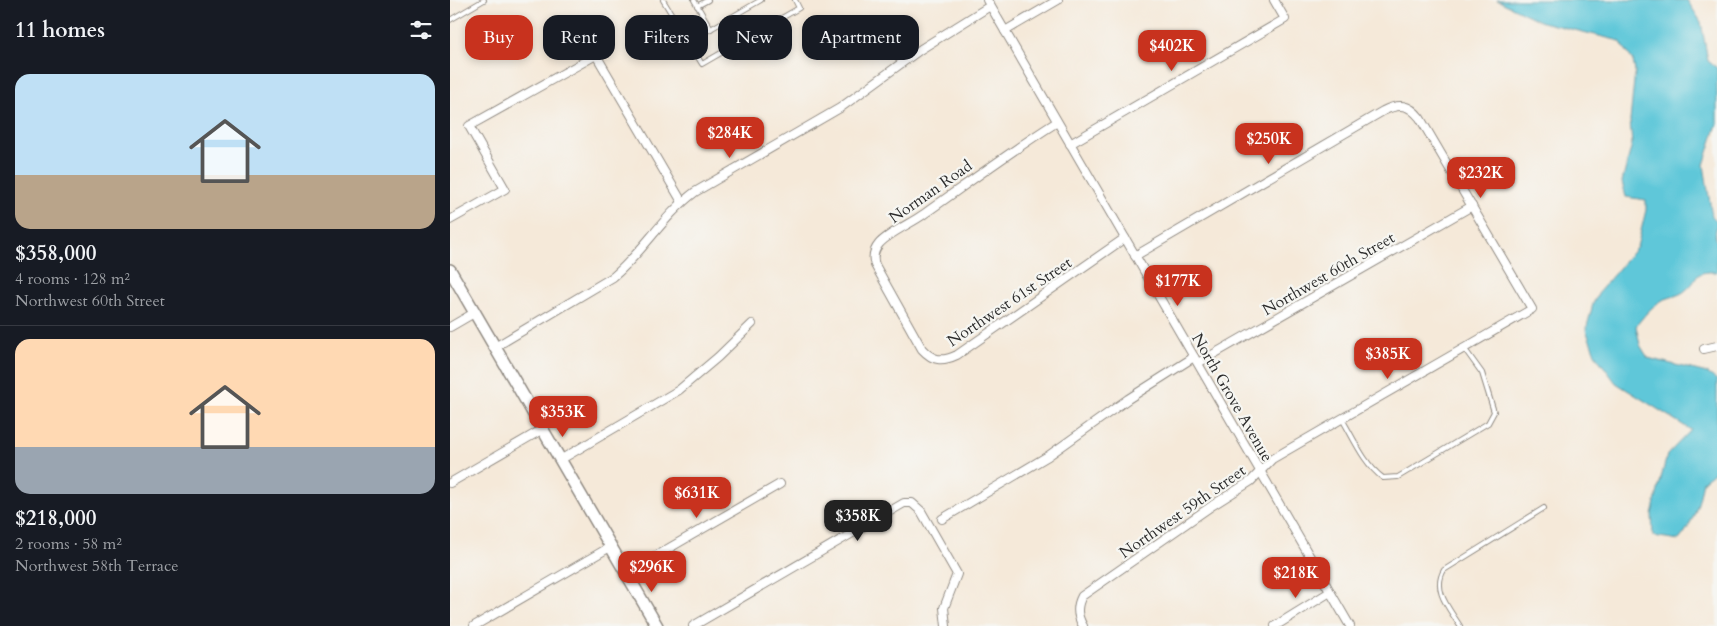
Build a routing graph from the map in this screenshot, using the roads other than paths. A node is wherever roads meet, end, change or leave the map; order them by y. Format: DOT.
graph roads {
  1 [pos="484,0"];
  2 [pos="664,0"];
  3 [pos="694,0"];
  4 [pos="708,0"];
  5 [pos="761,0"];
  6 [pos="795,0"];
  7 [pos="1058,0"];
  8 [pos="1274,0"];
  9 [pos="988,3"];
  10 [pos="697,6"];
  11 [pos="673,15"];
  12 [pos="450,20"];
  13 [pos="710,29"];
  14 [pos="1005,31"];
  15 [pos="699,60"];
  16 [pos="1057,122"];
  17 [pos="1070,144"];
  18 [pos="682,202"];
  19 [pos="1472,206"];
  20 [pos="450,220"];
  21 [pos="1125,238"];
  22 [pos="1135,256"];
  23 [pos="450,270"];
  24 [pos="898,307"];
  25 [pos="474,313"];
  26 [pos="752,324"];
  27 [pos="450,327"];
  28 [pos="1717,346"];
  29 [pos="495,347"];
  30 [pos="1464,348"];
  31 [pos="1704,349"];
  32 [pos="1196,360"];
  33 [pos="1342,419"];
  34 [pos="543,429"];
  35 [pos="560,460"];
  36 [pos="1260,472"];
  37 [pos="450,484"];
  38 [pos="780,484"];
  39 [pos="1544,508"];
  40 [pos="942,519"];
  41 [pos="610,547"];
  42 [pos="626,573"];
  43 [pos="1330,592"];
  44 [pos="945,623"];
  45 [pos="474,626"];
  46 [pos="656,626"];
  47 [pos="694,626"];
  48 [pos="936,626"];
  49 [pos="1082,626"];
  50 [pos="1275,626"];
  51 [pos="1350,626"];
  52 [pos="1460,626"];
  1 -- 12 [label="lane"];
  2 -- 11 [label="lane"];
  3 -- 10 [label="lane"];
  4 -- 10 [label="lane"];
  5 -- 13 [label="lane"];
  6 -- 15 [label="lane"];
  7 -- 14 [label="street"];
  8 -- 17 [label="street"];
  9 -- 14 [label="street, North Grove Avenue"];
  9 -- 18 [label="street"];
  10 -- 13 [label="lane"];
  14 -- 16 [label="street, North Grove Avenue"];
  16 -- 17 [label="street, North Grove Avenue"];
  16 -- 24 [label="street, Norman Road"];
  17 -- 21 [label="street, North Grove Avenue"];
  18 -- 20 [label="street"];
  18 -- 29 [label="street"];
  19 -- 22 [label="street"];
  19 -- 30 [label="street, Northwest 59th Street"];
  19 -- 32 [label="street, Northwest 60th Street"];
  21 -- 22 [label="street, North Grove Avenue"];
  21 -- 24 [label="street, Northwest 61st Street"];
  22 -- 32 [label="street, North Grove Avenue"];
  23 -- 25 [label="main road"];
  25 -- 27 [label="street"];
  25 -- 29 [label="main road"];
  26 -- 35 [label="street"];
  28 -- 31 [label="street"];
  29 -- 34 [label="main road"];
  30 -- 33 [label="street, Northwest 59th Street"];
  30 -- 33 [label="lane"];
  32 -- 36 [label="street, North Grove Avenue"];
  32 -- 40 [label="street, Northwest 60th Street"];
  33 -- 36 [label="street, Northwest 59th Street"];
  34 -- 35 [label="main road"];
  34 -- 37 [label="street"];
  35 -- 41 [label="main road"];
  36 -- 43 [label="street, North Grove Avenue"];
  36 -- 49 [label="street, Northwest 59th Street"];
  38 -- 42 [label="street"];
  39 -- 52 [label="lane"];
  41 -- 42 [label="main road"];
  41 -- 45 [label="street"];
  42 -- 46 [label="main road"];
  43 -- 50 [label="street"];
  43 -- 51 [label="street, North Grove Avenue"];
  44 -- 47 [label="street"];
  44 -- 48 [label="street"];
}
